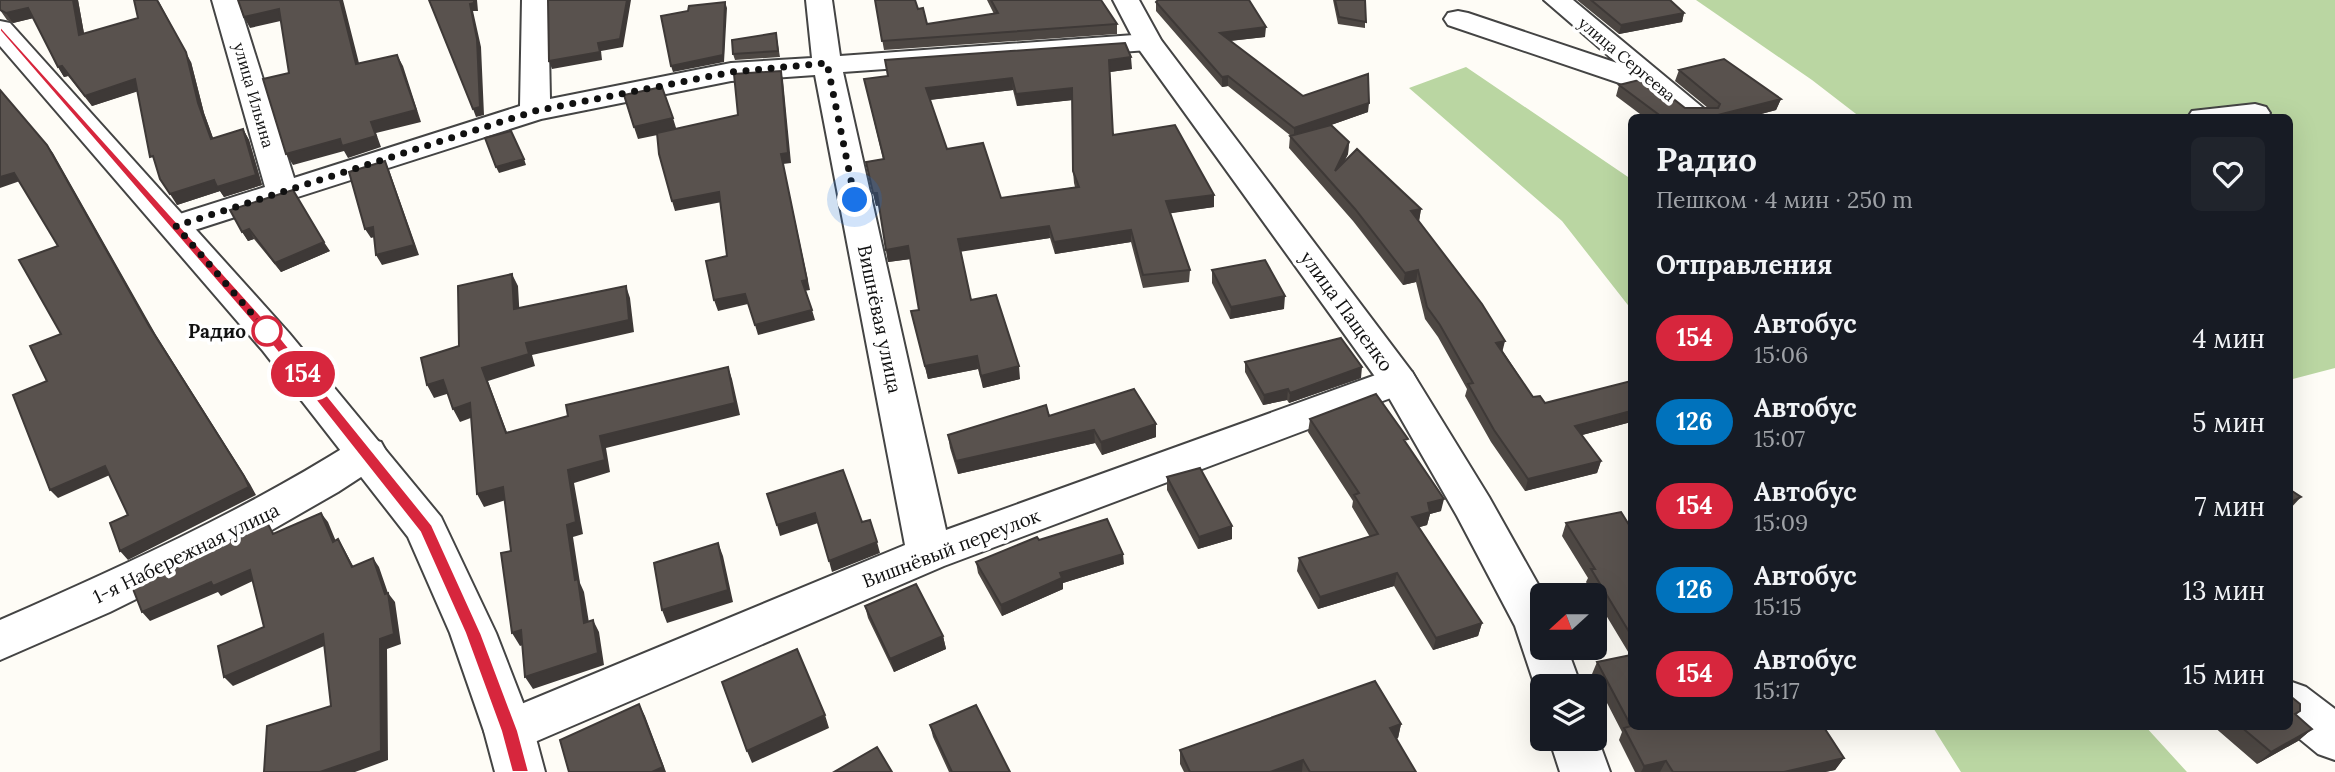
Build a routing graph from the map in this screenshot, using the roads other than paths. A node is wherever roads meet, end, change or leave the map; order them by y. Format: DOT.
graph roads {
  1 [pos="225,0"];
  2 [pos="534,0"];
  3 [pos="819,0"];
  4 [pos="1126,0"];
  5 [pos="1557,0"];
  6 [pos="1458,19"];
  7 [pos="0,29"];
  8 [pos="1148,42"];
  9 [pos="827,63"];
  10 [pos="1661,88"];
  11 [pos="535,111"];
  12 [pos="2255,113"];
  13 [pos="1695,114"];
  14 [pos="2242,114"];
  15 [pos="282,191"];
  16 [pos="176,226"];
  17 [pos="1398,381"];
  18 [pos="367,453"];
  19 [pos="929,554"];
  20 [pos="1530,611"];
  21 [pos="0,642"];
  22 [pos="2293,705"];
  23 [pos="509,731"];
  24 [pos="2335,738"];
  25 [pos="1578,751"];
  26 [pos="520,772"];
  27 [pos="1585,772"];
  1 -- 15 [label="street, улица Ильина"];
  2 -- 11 [label="street"];
  3 -- 9 [label="street, Вишнёвая улица"];
  4 -- 8 [label="street, улица Пащенко"];
  5 -- 10 [label="street, улица Сергеева"];
  6 -- 10 [label="street"];
  7 -- 16 [label="street"];
  8 -- 9 [label="street"];
  8 -- 17 [label="street, улица Пащенко"];
  9 -- 11 [label="street"];
  9 -- 19 [label="street, Вишнёвая улица"];
  10 -- 13 [label="street, улица Сергеева"];
  11 -- 15 [label="street"];
  12 -- 14 [label="street"];
  15 -- 16 [label="street"];
  16 -- 18 [label="street"];
  17 -- 19 [label="street, Вишнёвый переулок"];
  17 -- 20 [label="street, улица Пащенко"];
  18 -- 21 [label="street, 1-я Набережная улица"];
  18 -- 23 [label="street"];
  19 -- 23 [label="street, Вишнёвый переулок"];
  22 -- 24 [label="street"];
  23 -- 26 [label="street"];
  25 -- 27 [label="street"];
}
